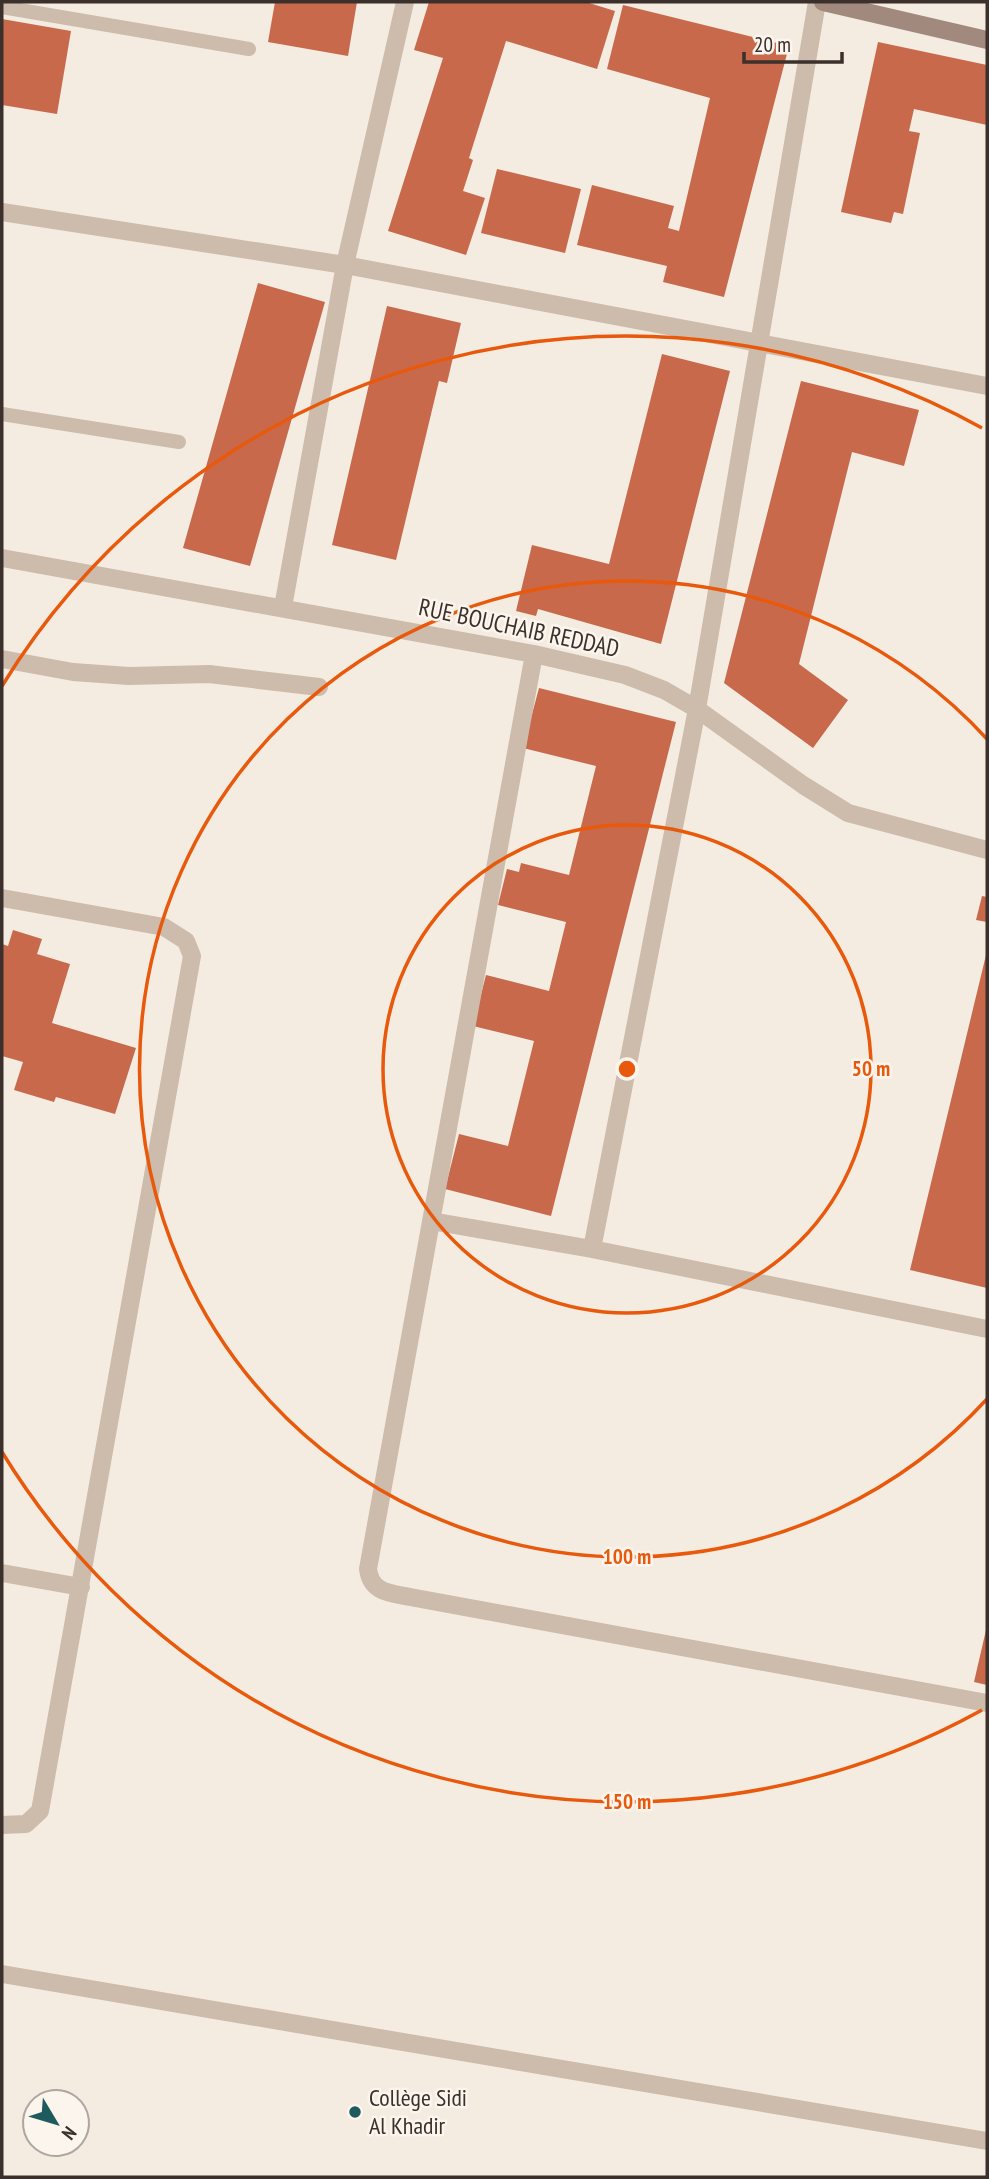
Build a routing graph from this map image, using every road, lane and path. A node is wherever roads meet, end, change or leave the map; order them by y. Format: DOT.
graph roads {
  1 [pos="405,2"];
  2 [pos="817,2"];
  3 [pos="823,2"];
  4 [pos="2,7"];
  5 [pos="987,40"];
  6 [pos="249,49"];
  7 [pos="2,212"];
  8 [pos="345,265"];
  9 [pos="757,344"];
  10 [pos="987,386"];
  11 [pos="2,414"];
  12 [pos="179,442"];
  13 [pos="2,558"];
  14 [pos="283,607"];
  15 [pos="534,654"];
  16 [pos="2,659"];
  17 [pos="319,687"];
  18 [pos="697,709"];
  19 [pos="987,850"];
  20 [pos="2,898"];
  21 [pos="431,1221"];
  22 [pos="592,1249"];
  23 [pos="987,1329"];
  24 [pos="2,1573"];
  25 [pos="80,1587"];
  26 [pos="987,1703"];
  27 [pos="2,1825"];
  28 [pos="2,1974"];
  29 [pos="987,2141"];
  1 -- 8 [label="street"];
  2 -- 9 [label="street"];
  3 -- 5 [label="main road"];
  4 -- 6 [label="lane"];
  7 -- 8 [label="street"];
  8 -- 9 [label="street"];
  8 -- 14 [label="street"];
  9 -- 10 [label="street"];
  9 -- 18 [label="street"];
  11 -- 12 [label="lane"];
  13 -- 14 [label="street, RUE BOUCHAIB REDDAD"];
  14 -- 15 [label="street, RUE BOUCHAIB REDDAD"];
  15 -- 18 [label="street, RUE BOUCHAIB REDDAD"];
  15 -- 21 [label="street"];
  16 -- 17 [label="street"];
  18 -- 19 [label="street, RUE BOUCHAIB REDDAD"];
  18 -- 22 [label="street"];
  20 -- 25 [label="street"];
  21 -- 22 [label="street"];
  21 -- 26 [label="street"];
  22 -- 23 [label="street"];
  24 -- 25 [label="street"];
  25 -- 27 [label="street"];
  28 -- 29 [label="street"];
}
